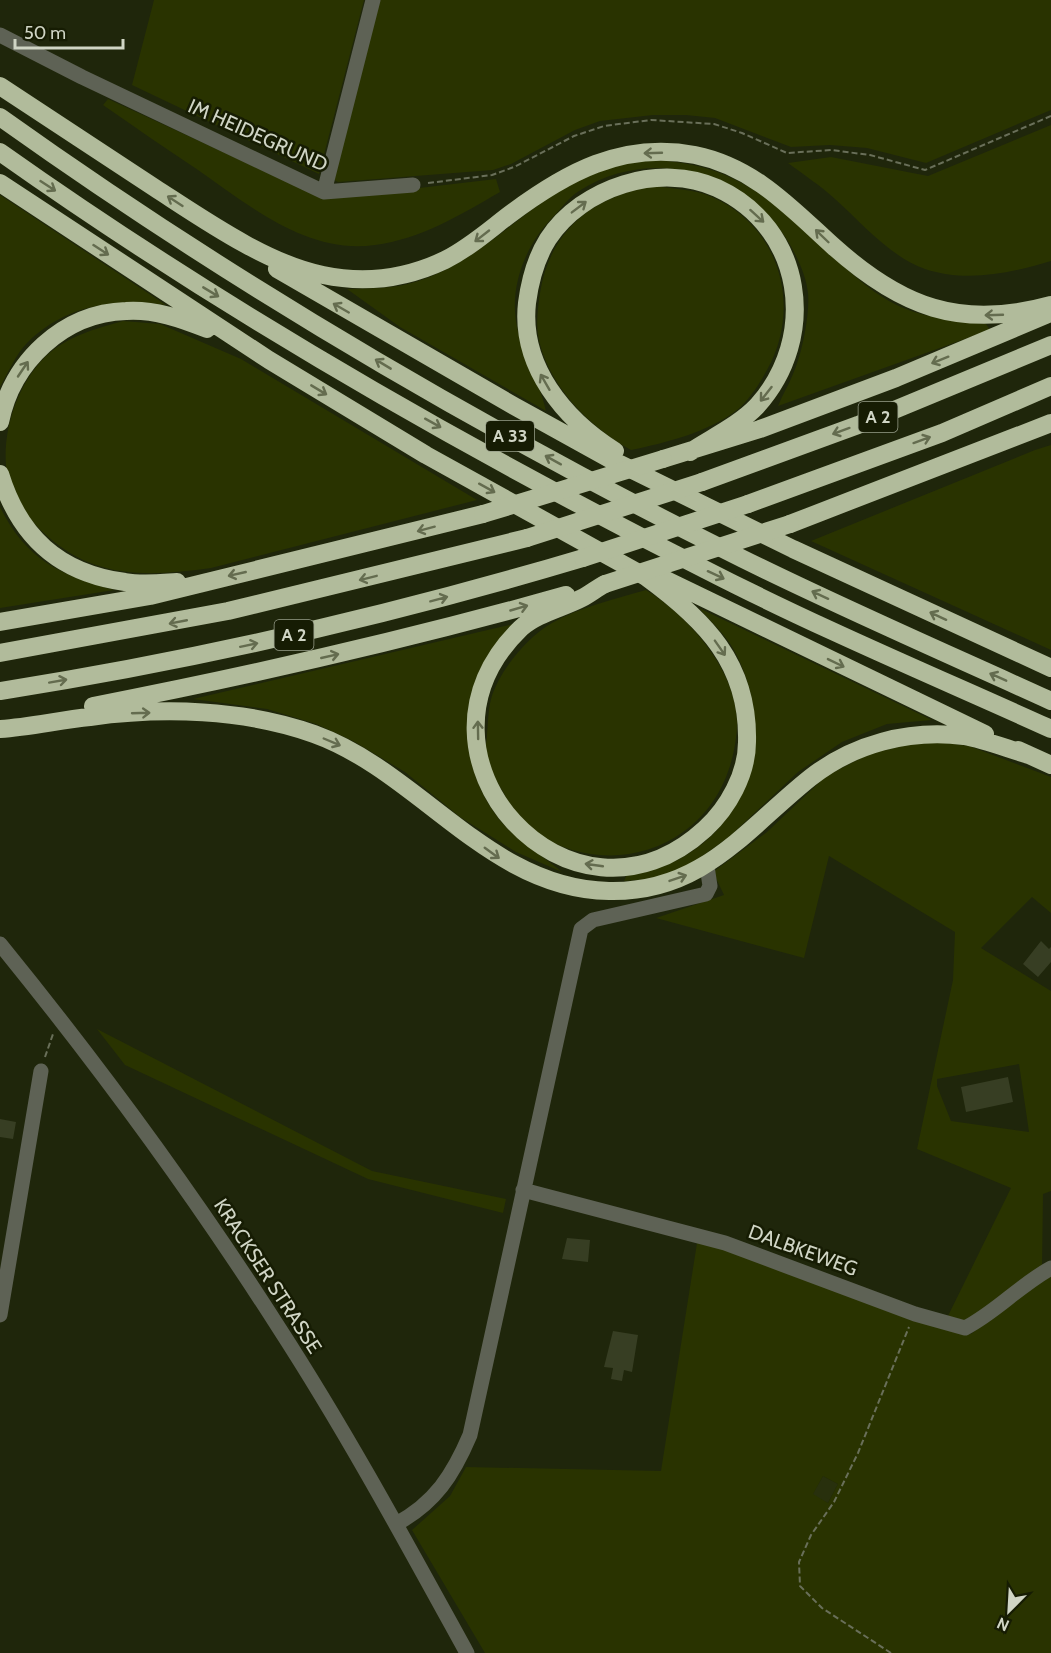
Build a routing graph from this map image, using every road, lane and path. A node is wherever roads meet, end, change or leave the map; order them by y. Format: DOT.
graph roads {
  1 [pos="373,0"];
  2 [pos="0,35"];
  3 [pos="0,86"];
  4 [pos="1051,116"];
  5 [pos="0,117"];
  6 [pos="0,152"];
  7 [pos="0,183"];
  8 [pos="413,185"];
  9 [pos="324,192"];
  10 [pos="224,232"];
  11 [pos="1051,305"];
  12 [pos="1051,312"];
  13 [pos="1051,345"];
  14 [pos="269,360"];
  15 [pos="1051,386"];
  16 [pos="0,422"];
  17 [pos="1051,426"];
  18 [pos="690,452"];
  19 [pos="0,474"];
  20 [pos="687,497"];
  21 [pos="576,537"];
  22 [pos="208,581"];
  23 [pos="605,584"];
  24 [pos="0,622"];
  25 [pos="0,653"];
  26 [pos="1050,667"];
  27 [pos="0,691"];
  28 [pos="1051,701"];
  29 [pos="0,723"];
  30 [pos="0,729"];
  31 [pos="1051,729"];
  32 [pos="1029,756"];
  33 [pos="1051,765"];
  34 [pos="707,866"];
  35 [pos="0,944"];
  36 [pos="61,1039"];
  37 [pos="41,1071"];
  38 [pos="523,1190"];
  39 [pos="1051,1268"];
  40 [pos="915,1314"];
  41 [pos="0,1315"];
  42 [pos="396,1524"];
  43 [pos="467,1653"];
  44 [pos="891,1653"];
  1 -- 9 [label="street, IM HEIDEGRUND"];
  2 -- 9 [label="street, IM HEIDEGRUND"];
  10 -- 3 [label="highway, one-way"];
  4 -- 8 [label="path"];
  28 -- 5 [label="highway, A 33, one-way"];
  6 -- 31 [label="highway, A 33, one-way"];
  7 -- 14 [label="highway, one-way"];
  8 -- 9 [label="street"];
  11 -- 10 [label="highway, one-way"];
  20 -- 10 [label="highway, one-way"];
  12 -- 18 [label="highway, one-way"];
  13 -- 25 [label="highway, A 2, one-way, bridge"];
  16 -- 14 [label="highway, one-way"];
  14 -- 21 [label="highway, one-way"];
  27 -- 15 [label="highway, A 2, one-way, bridge"];
  17 -- 23 [label="highway, bridge"];
  20 -- 18 [label="highway, one-way"];
  18 -- 22 [label="highway, one-way, bridge"];
  19 -- 22 [label="highway"];
  26 -- 20 [label="highway, one-way"];
  21 -- 23 [label="highway, one-way"];
  21 -- 32 [label="highway, one-way"];
  22 -- 24 [label="highway"];
  29 -- 23 [label="highway, one-way"];
  30 -- 34 [label="highway, one-way"];
  32 -- 33 [label="highway"];
  32 -- 34 [label="highway"];
  34 -- 38 [label="street"];
  35 -- 42 [label="street, KRACKSER STRASSE"];
  36 -- 37 [label="path"];
  37 -- 41 [label="street"];
  38 -- 40 [label="street, DALBKEWEG"];
  38 -- 42 [label="street"];
  39 -- 40 [label="street, DALBKEWEG"];
  40 -- 44 [label="path"];
  42 -- 43 [label="street, KRACKSER STRASSE"];
}
